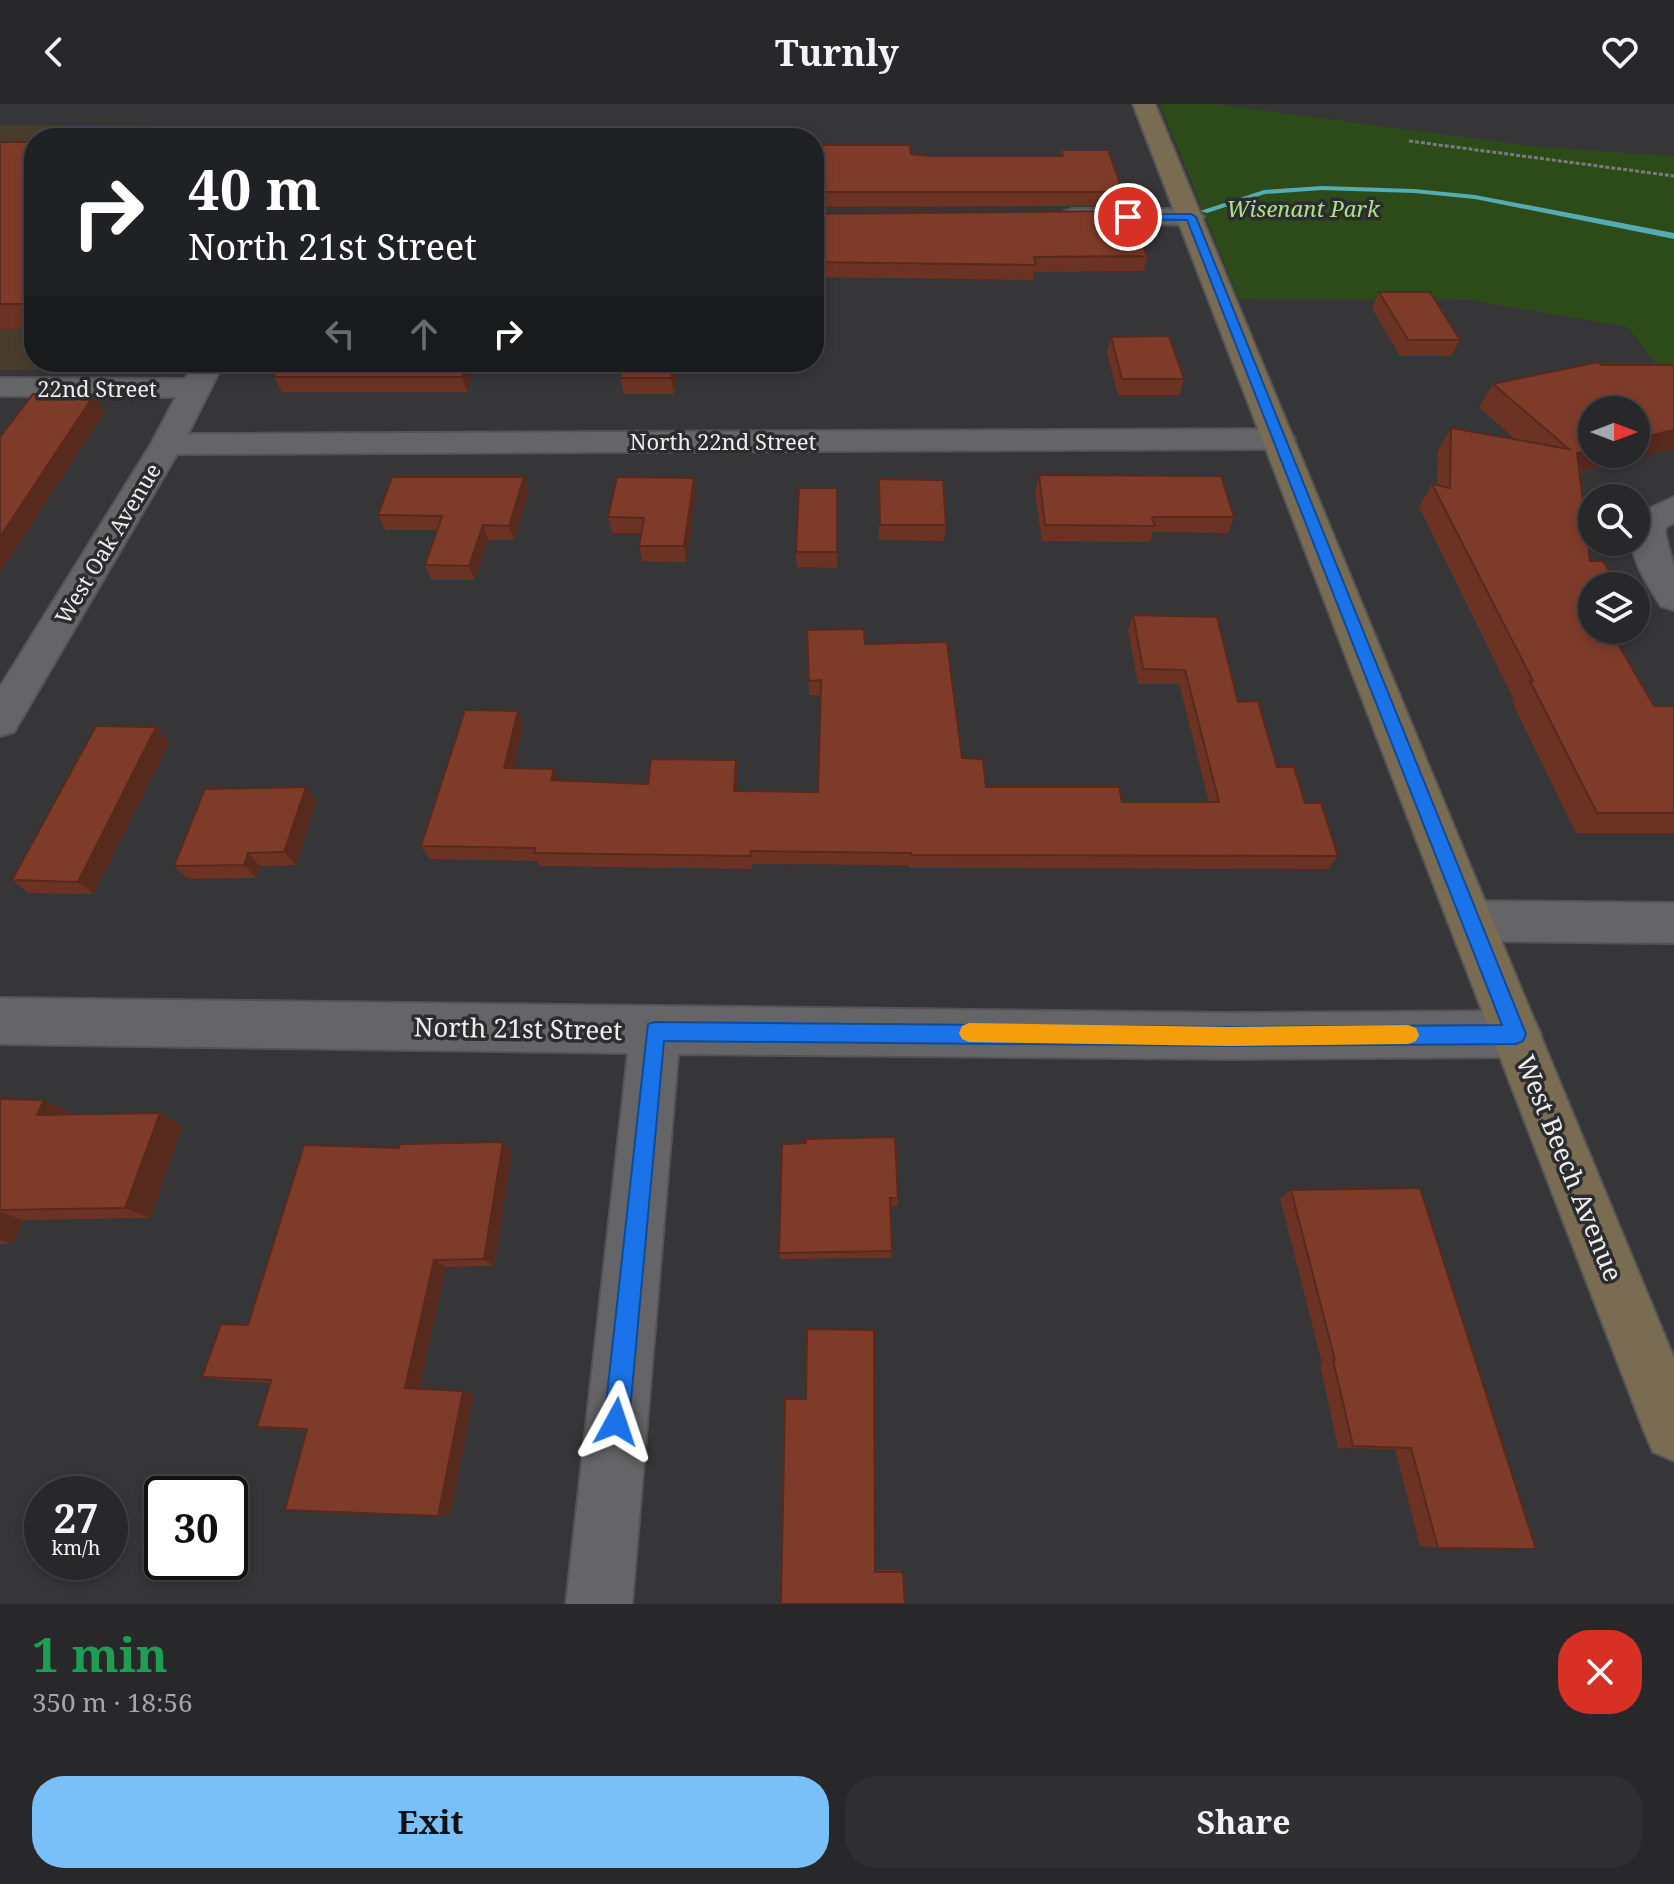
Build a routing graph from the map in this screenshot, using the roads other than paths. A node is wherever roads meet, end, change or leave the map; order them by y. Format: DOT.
graph roads {
  1 [pos="1144,104"];
  2 [pos="1049,217"];
  3 [pos="1191,217"];
  4 [pos="201,375"];
  5 [pos="0,387"];
  6 [pos="1279,439"];
  7 [pos="167,444"];
  8 [pos="1674,508"];
  9 [pos="1674,597"];
  10 [pos="0,721"];
  11 [pos="1472,921"];
  12 [pos="1674,923"];
  13 [pos="0,1021"];
  14 [pos="655,1031"];
  15 [pos="1516,1034"];
  16 [pos="1674,1431"];
  17 [pos="599,1604"];
  1 -- 3 [label="main road, West Beech Avenue"];
  2 -- 3 [label="street"];
  3 -- 6 [label="main road, West Beech Avenue"];
  4 -- 5 [label="street, 22nd Street"];
  4 -- 7 [label="street, West Oak Avenue"];
  6 -- 7 [label="street, North 22nd Street"];
  6 -- 11 [label="main road, West Beech Avenue"];
  7 -- 10 [label="street, West Oak Avenue"];
  8 -- 9 [label="street"];
  11 -- 12 [label="street"];
  11 -- 15 [label="main road, West Beech Avenue"];
  13 -- 14 [label="street, North 21st Street"];
  14 -- 15 [label="street, North 21st Street"];
  14 -- 17 [label="street"];
  15 -- 16 [label="main road, West Beech Avenue"];
}
